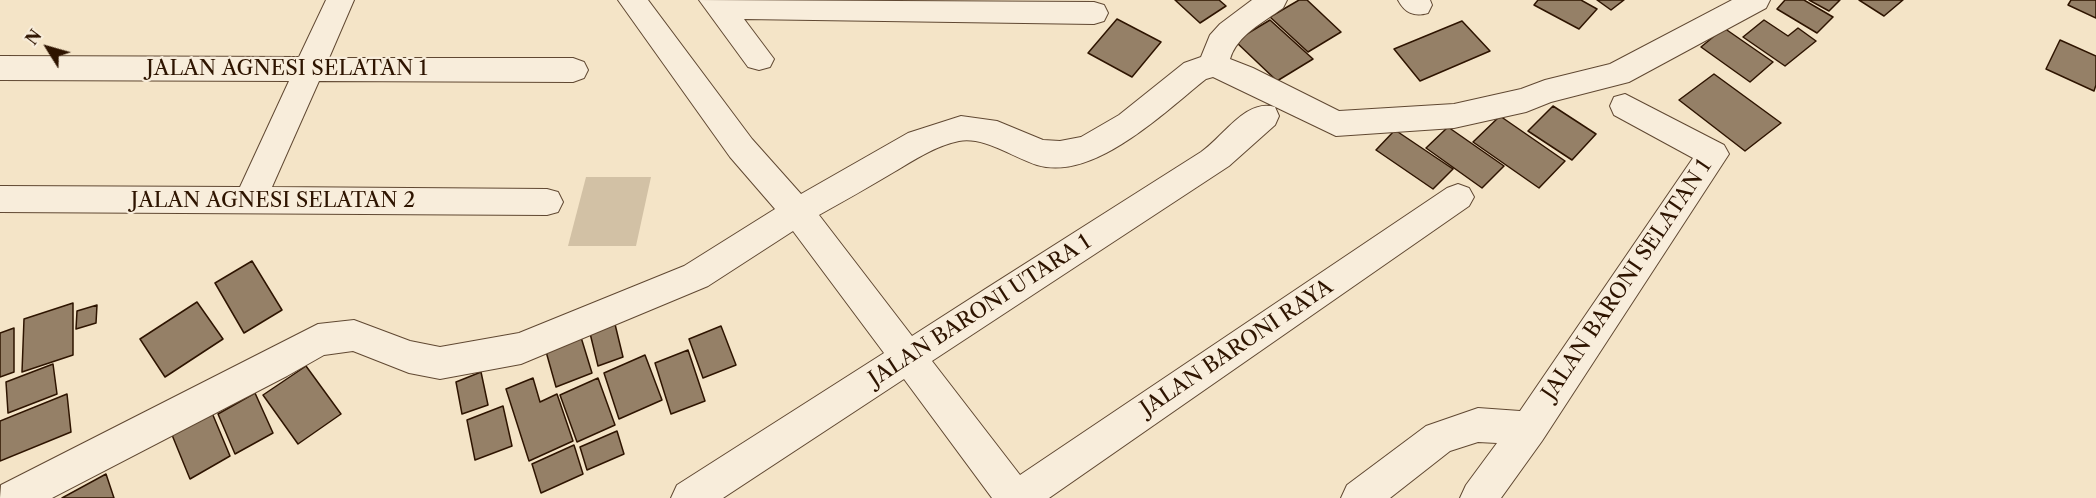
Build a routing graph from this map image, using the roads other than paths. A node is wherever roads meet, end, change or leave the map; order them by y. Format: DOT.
graph roads {
  1 [pos="340,0"];
  2 [pos="632,0"];
  3 [pos="1273,0"];
  4 [pos="1756,0"];
  5 [pos="716,4"];
  6 [pos="1094,13"];
  7 [pos="759,59"];
  8 [pos="1214,65"];
  9 [pos="0,68"];
  10 [pos="309,69"];
  11 [pos="573,70"];
  12 [pos="1625,106"];
  13 [pos="1264,116"];
  14 [pos="1458,197"];
  15 [pos="0,199"];
  16 [pos="250,200"];
  17 [pos="547,202"];
  18 [pos="797,212"];
  19 [pos="908,357"];
  20 [pos="1529,429"];
  21 [pos="14,498"];
  22 [pos="690,498"];
  23 [pos="1016,498"];
  24 [pos="1360,498"];
  25 [pos="1479,498"];
  1 -- 10 [label="street"];
  2 -- 18 [label="street"];
  3 -- 8 [label="street"];
  4 -- 8 [label="street"];
  5 -- 6 [label="street"];
  5 -- 7 [label="street"];
  8 -- 18 [label="street"];
  9 -- 10 [label="street, JALAN AGNESI SELATAN 1"];
  10 -- 11 [label="street, JALAN AGNESI SELATAN 1"];
  10 -- 16 [label="street"];
  12 -- 20 [label="street, JALAN BARONI SELATAN 1"];
  13 -- 19 [label="street, JALAN BARONI UTARA 1"];
  14 -- 23 [label="street, JALAN BARONI RAYA"];
  15 -- 16 [label="street, JALAN AGNESI SELATAN 2"];
  16 -- 17 [label="street, JALAN AGNESI SELATAN 2"];
  18 -- 19 [label="street"];
  18 -- 21 [label="street"];
  19 -- 22 [label="street, JALAN BARONI UTARA 1"];
  19 -- 23 [label="street"];
  20 -- 24 [label="street"];
  20 -- 25 [label="street, JALAN BARONI SELATAN 1"];
}
